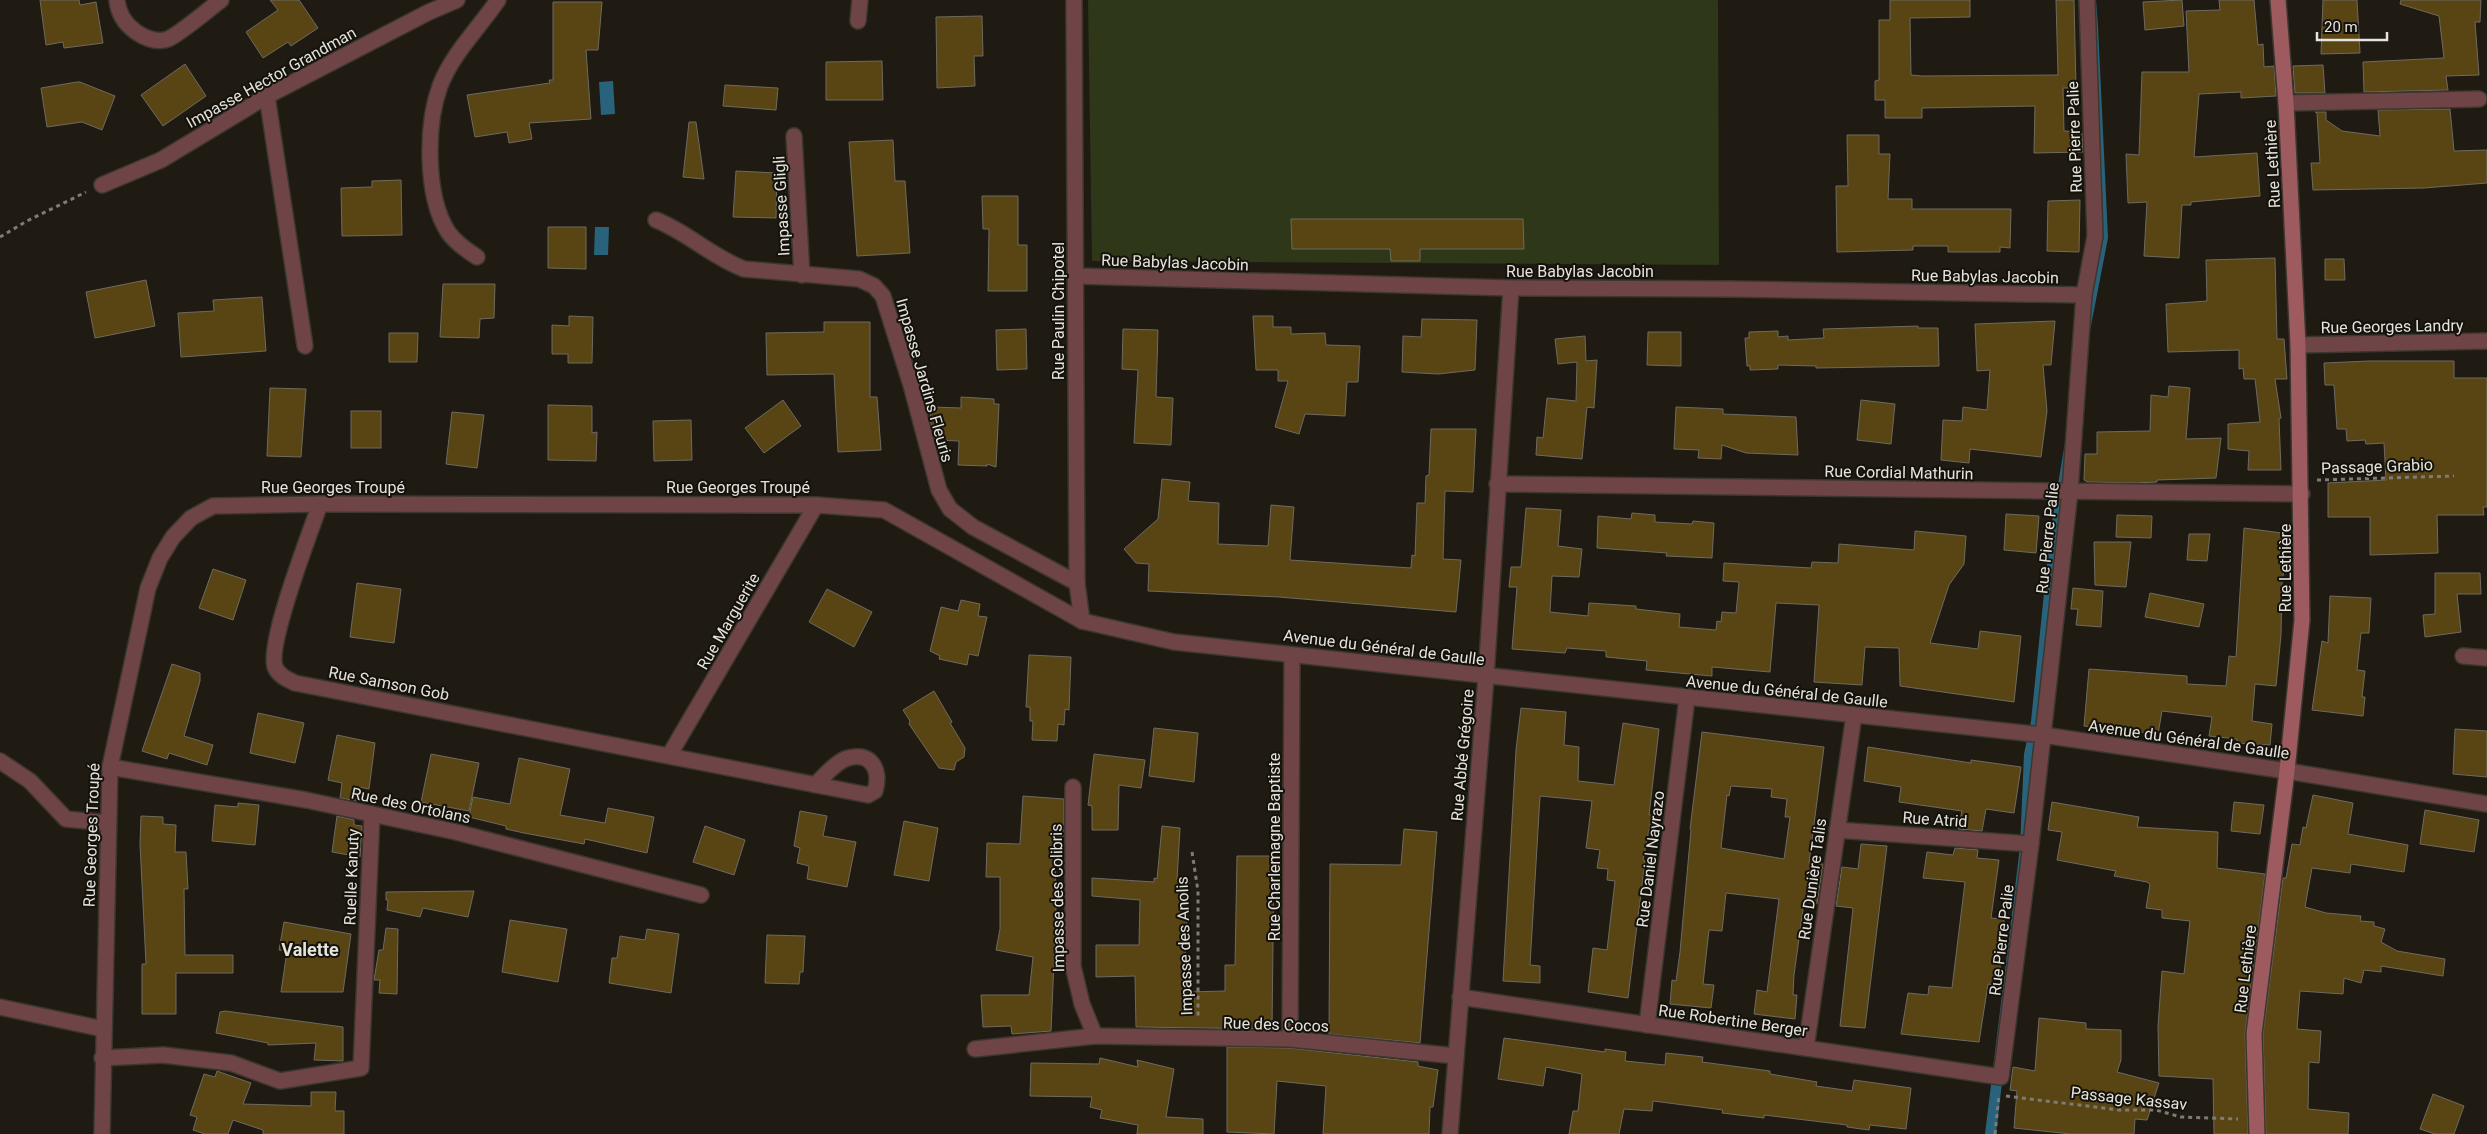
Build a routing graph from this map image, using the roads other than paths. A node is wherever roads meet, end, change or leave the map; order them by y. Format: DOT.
graph roads {
  1 [pos="117,0"];
  2 [pos="221,0"];
  3 [pos="457,0"];
  4 [pos="498,0"];
  5 [pos="860,0"];
  6 [pos="1074,0"];
  7 [pos="2087,0"];
  8 [pos="2278,0"];
  9 [pos="858,21"];
  10 [pos="267,96"];
  11 [pos="2479,99"];
  12 [pos="2286,103"];
  13 [pos="794,136"];
  14 [pos="102,185"];
  15 [pos="656,220"];
  16 [pos="477,257"];
  17 [pos="802,274"];
  18 [pos="1075,276"];
  19 [pos="1511,288"];
  20 [pos="2084,295"];
  21 [pos="2487,341"];
  22 [pos="2298,345"];
  23 [pos="305,346"];
  24 [pos="1497,484"];
  25 [pos="2302,487"];
  26 [pos="2070,491"];
  27 [pos="320,504"];
  28 [pos="816,505"];
  29 [pos="1077,583"];
  30 [pos="1082,621"];
  31 [pos="1292,655"];
  32 [pos="2463,656"];
  33 [pos="2487,658"];
  34 [pos="1486,677"];
  35 [pos="1687,698"];
  36 [pos="1854,715"];
  37 [pos="2043,735"];
  38 [pos="670,754"];
  39 [pos="0,761"];
  40 [pos="110,767"];
  41 [pos="2287,771"];
  42 [pos="815,785"];
  43 [pos="1073,787"];
  44 [pos="2487,804"];
  45 [pos="372,814"];
  46 [pos="108,823"];
  47 [pos="1837,830"];
  48 [pos="2031,844"];
  49 [pos="701,895"];
  50 [pos="1460,997"];
  51 [pos="0,1007"];
  52 [pos="1647,1025"];
  53 [pos="103,1029"];
  54 [pos="1095,1036"];
  55 [pos="1290,1039"];
  56 [pos="1806,1048"];
  57 [pos="975,1049"];
  58 [pos="1456,1056"];
  59 [pos="102,1058"];
  60 [pos="2001,1077"];
  61 [pos="2256,1127"];
  62 [pos="102,1134"];
  63 [pos="1450,1134"];
  1 -- 2 [label="street"];
  3 -- 10 [label="street, Impasse Hector Grandman"];
  4 -- 16 [label="street"];
  5 -- 9 [label="street"];
  6 -- 18 [label="street, Rue Paulin Chipotel"];
  7 -- 20 [label="street, Rue Pierre Palie"];
  8 -- 12 [label="street, Rue Lethière"];
  10 -- 14 [label="street, Impasse Hector Grandman"];
  10 -- 23 [label="street"];
  11 -- 12 [label="street"];
  12 -- 22 [label="street, Rue Lethière"];
  13 -- 17 [label="street, Impasse Gligli"];
  15 -- 17 [label="street, Impasse Jardins Fleuris"];
  17 -- 29 [label="street, Impasse Jardins Fleuris"];
  18 -- 19 [label="street, Rue Babylas Jacobin"];
  18 -- 29 [label="street, Rue Paulin Chipotel"];
  19 -- 20 [label="street, Rue Babylas Jacobin"];
  19 -- 24 [label="street, Rue Abbé Grégoire"];
  20 -- 26 [label="street, Rue Pierre Palie"];
  21 -- 22 [label="street, Rue Georges Landry"];
  22 -- 25 [label="street, Rue Lethière"];
  24 -- 26 [label="street, Rue Cordial Mathurin"];
  24 -- 34 [label="street, Rue Abbé Grégoire"];
  25 -- 26 [label="street, Rue Cordial Mathurin"];
  25 -- 41 [label="street, Rue Lethière"];
  26 -- 37 [label="street, Rue Pierre Palie"];
  27 -- 28 [label="street, Rue Georges Troupé"];
  27 -- 38 [label="street, Rue Samson Gob"];
  27 -- 40 [label="street, Rue Georges Troupé"];
  28 -- 30 [label="street, Rue Georges Troupé"];
  28 -- 38 [label="street, Rue Marguerite"];
  29 -- 30 [label="street, Rue Paulin Chipotel"];
  30 -- 31 [label="street, Avenue du Général de Gaulle"];
  31 -- 34 [label="street, Avenue du Général de Gaulle"];
  31 -- 55 [label="street, Rue Charlemagne Baptiste"];
  32 -- 33 [label="street"];
  34 -- 35 [label="street, Avenue du Général de Gaulle"];
  34 -- 50 [label="street, Rue Abbé Grégoire"];
  35 -- 36 [label="street, Avenue du Général de Gaulle"];
  35 -- 52 [label="street, Rue Daniel Nayrazo"];
  36 -- 37 [label="street, Avenue du Général de Gaulle"];
  36 -- 47 [label="street, Rue Dunière Talis"];
  37 -- 41 [label="street, Avenue du Général de Gaulle"];
  37 -- 48 [label="street, Rue Pierre Palie"];
  38 -- 42 [label="street"];
  39 -- 46 [label="street"];
  40 -- 45 [label="street, Rue des Ortolans"];
  40 -- 46 [label="street, Rue Georges Troupé"];
  41 -- 44 [label="street, Avenue du Général de Gaulle"];
  41 -- 61 [label="street, Rue Lethière"];
  43 -- 54 [label="street, Impasse des Colibris"];
  45 -- 49 [label="street, Rue des Ortolans"];
  45 -- 59 [label="street, Ruelle Kanuty"];
  46 -- 53 [label="street, Rue Georges Troupé"];
  47 -- 48 [label="street, Rue Atrid"];
  47 -- 56 [label="street, Rue Dunière Talis"];
  48 -- 60 [label="street, Rue Pierre Palie"];
  50 -- 52 [label="street, Rue Robertine Berger"];
  50 -- 58 [label="street, Rue Abbé Grégoire"];
  51 -- 53 [label="street"];
  52 -- 56 [label="street, Rue Robertine Berger"];
  53 -- 59 [label="street, Rue Georges Troupé"];
  54 -- 55 [label="street, Rue des Cocos"];
  54 -- 57 [label="street, Rue des Cocos"];
  55 -- 58 [label="street, Rue des Cocos"];
  56 -- 60 [label="street, Rue Robertine Berger"];
  58 -- 63 [label="street, Rue Abbé Grégoire"];
  59 -- 62 [label="street, Rue Georges Troupé"];
}
